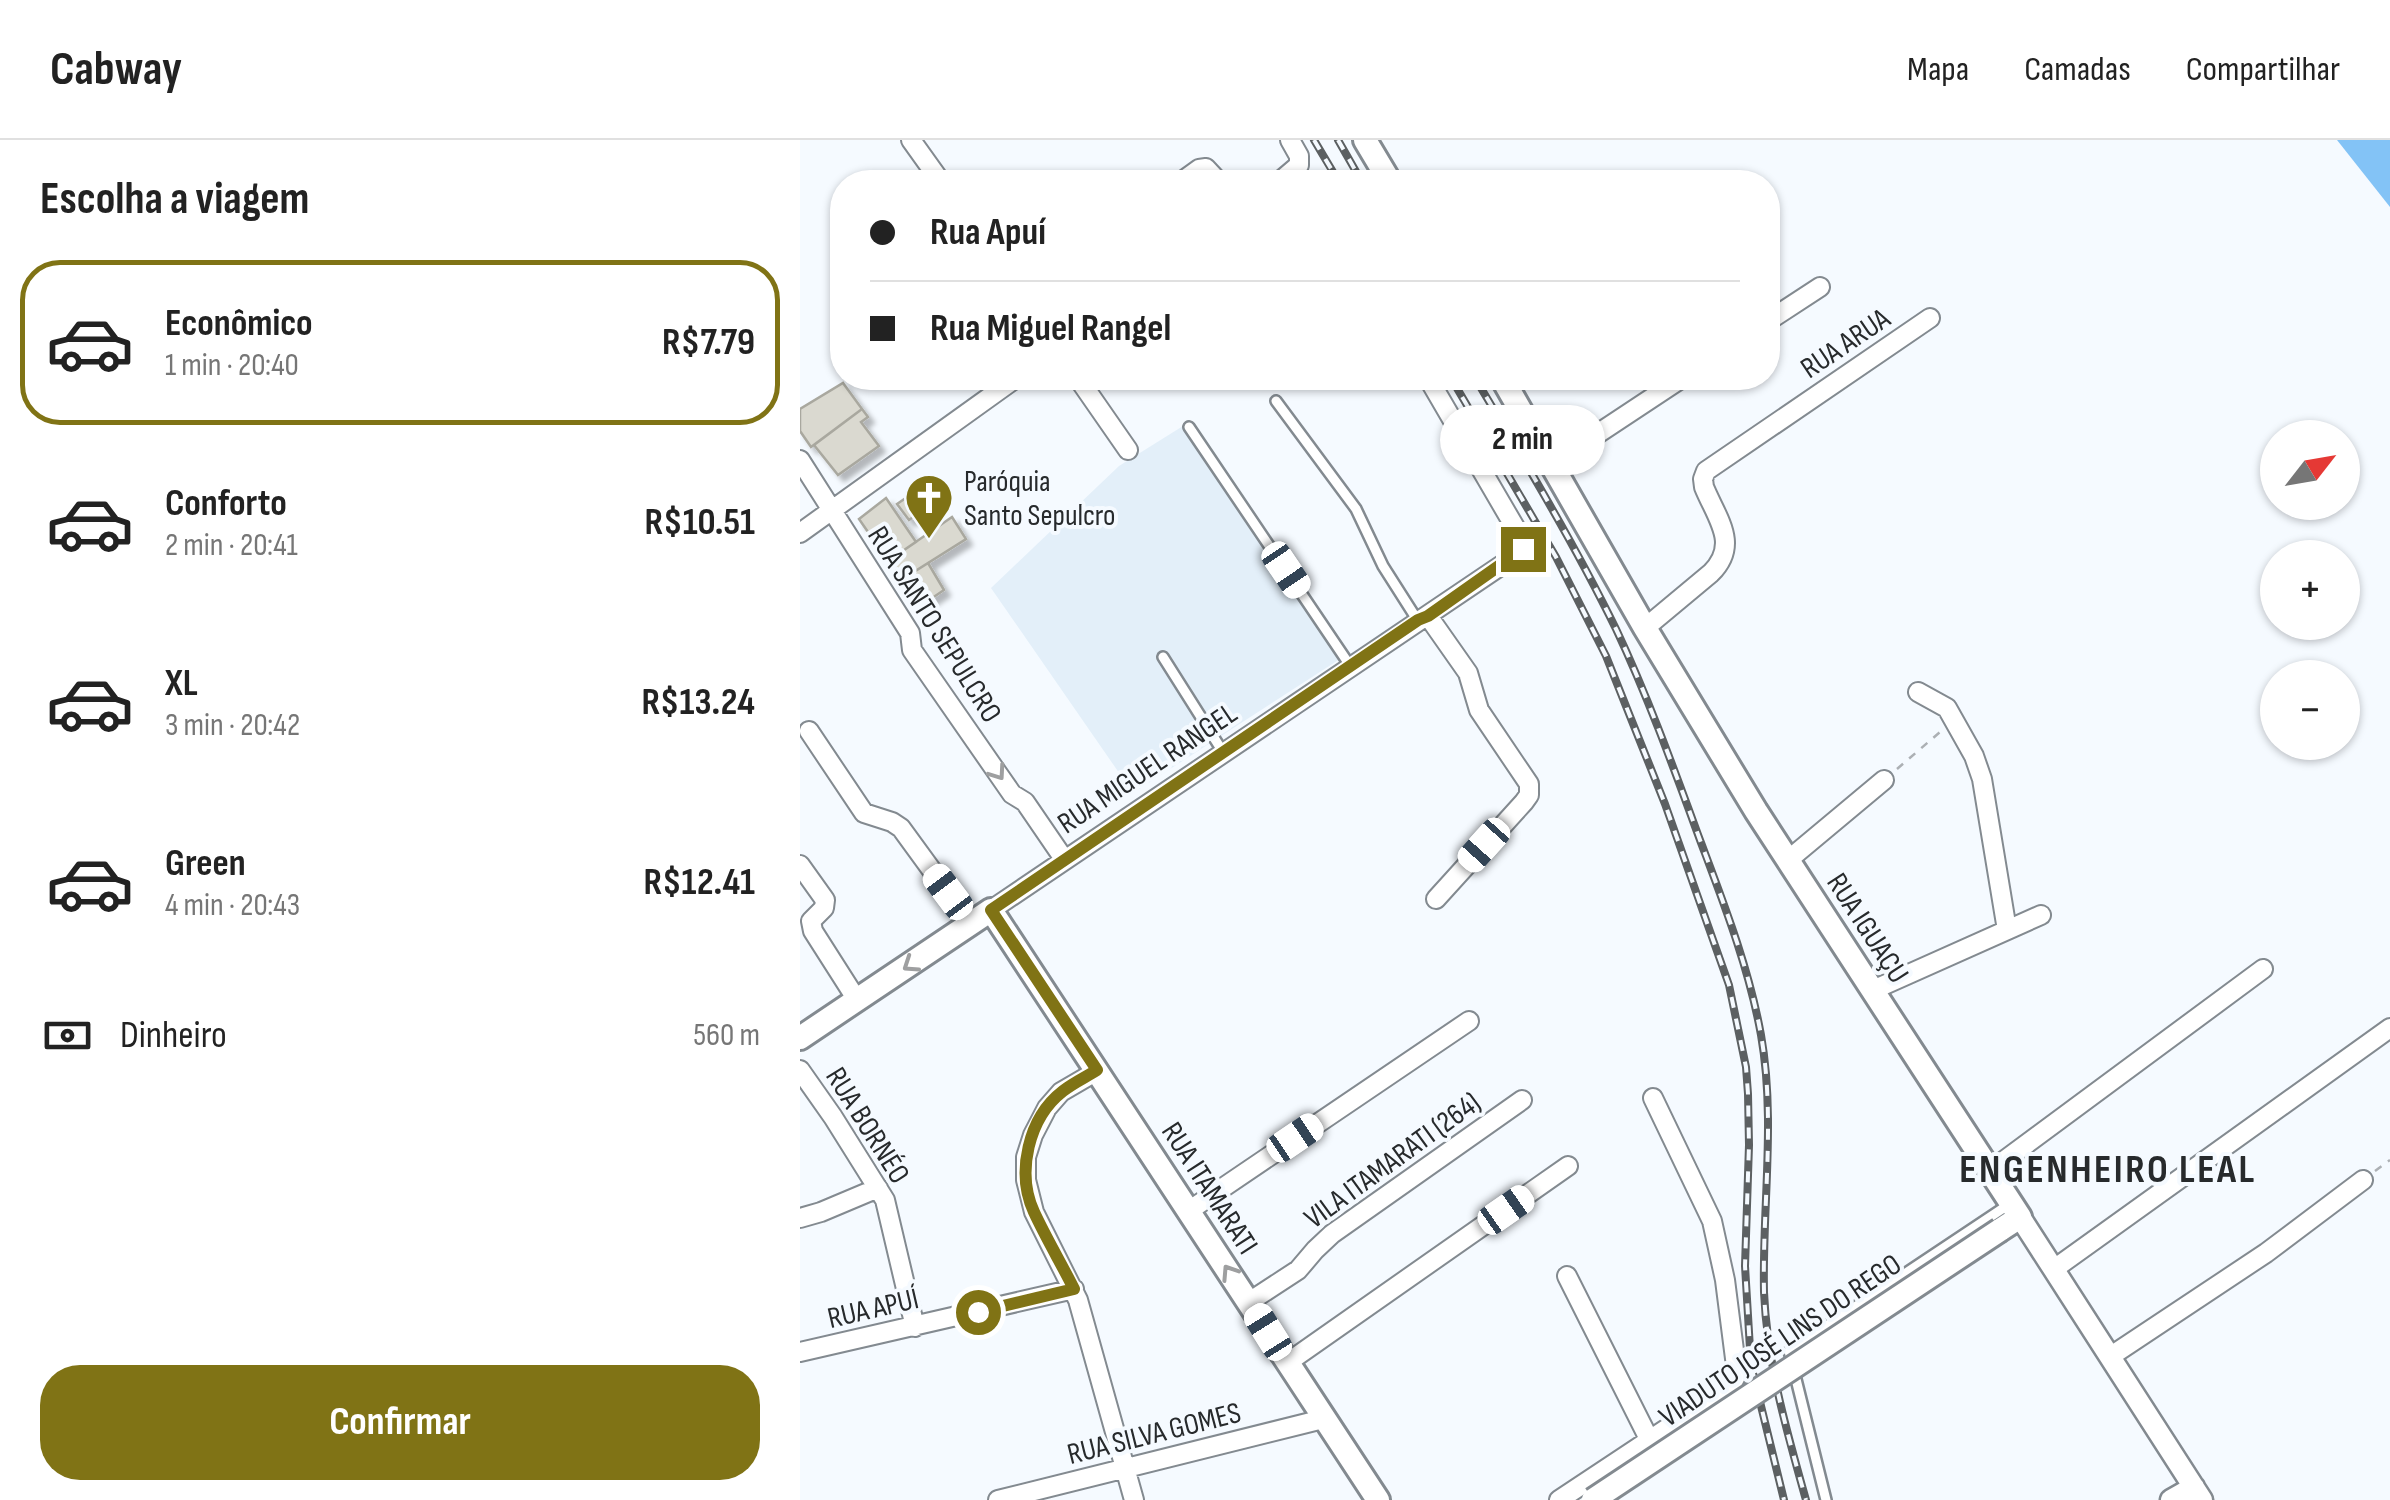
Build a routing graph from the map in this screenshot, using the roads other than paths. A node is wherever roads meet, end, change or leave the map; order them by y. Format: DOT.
graph roads {
  1 [pos="911,140"];
  2 [pos="1365,140"];
  3 [pos="932,170"];
  4 [pos="1383,170"];
  5 [pos="1820,286"];
  6 [pos="1780,313"];
  7 [pos="1930,318"];
  8 [pos="999,390"];
  9 [pos="1086,390"];
  10 [pos="1435,390"];
  11 [pos="1509,390"];
  12 [pos="1664,390"];
  13 [pos="1276,401"];
  14 [pos="1190,427"];
  15 [pos="1128,450"];
  16 [pos="800,460"];
  17 [pos="1552,464"];
  18 [pos="832,510"];
  19 [pos="800,533"];
  20 [pos="1423,618"];
  21 [pos="1645,628"];
  22 [pos="1163,657"];
  23 [pos="1351,667"];
  24 [pos="1918,692"];
  25 [pos="809,730"];
  26 [pos="1223,753"];
  27 [pos="1884,780"];
  28 [pos="1064,859"];
  29 [pos="1787,861"];
  30 [pos="800,864"];
  31 [pos="1436,899"];
  32 [pos="991,910"];
  33 [pos="2041,915"];
  34 [pos="971,924"];
  35 [pos="2007,930"];
  36 [pos="2263,968"];
  37 [pos="1872,990"];
  38 [pos="857,1000"];
  39 [pos="1469,1021"];
  40 [pos="2390,1028"];
  41 [pos="800,1039"];
  42 [pos="800,1070"];
  43 [pos="1097,1070"];
  44 [pos="1653,1098"];
  45 [pos="1522,1100"];
  46 [pos="1568,1166"];
  47 [pos="1990,1171"];
  48 [pos="2363,1180"];
  49 [pos="878,1188"];
  50 [pos="1190,1210"];
  51 [pos="2010,1217"];
  52 [pos="800,1218"];
  53 [pos="2054,1269"];
  54 [pos="1567,1276"];
  55 [pos="1074,1289"];
  56 [pos="1249,1302"];
  57 [pos="915,1327"];
  58 [pos="800,1352"];
  59 [pos="2111,1356"];
  60 [pos="1287,1363"];
  61 [pos="1324,1419"];
  62 [pos="1650,1439"];
  63 [pos="1126,1468"];
  64 [pos="2198,1493"];
  65 [pos="998,1500"];
  66 [pos="1134,1500"];
  67 [pos="1378,1500"];
  68 [pos="1559,1500"];
  69 [pos="1593,1500"];
  70 [pos="1826,1500"];
  71 [pos="2171,1500"];
  1 -- 3 [label="street"];
  2 -- 4 [label="main road"];
  5 -- 6 [label="street"];
  7 -- 21 [label="street, RUA ARUA"];
  8 -- 18 [label="street"];
  9 -- 15 [label="street"];
  10 -- 20 [label="street, RUA MIGUEL RANGEL"];
  11 -- 17 [label="main road, RUA IGUAÇU"];
  12 -- 17 [label="street"];
  13 -- 20 [label="lane"];
  14 -- 23 [label="lane"];
  16 -- 18 [label="street, RUA SANTO SEPULCRO"];
  17 -- 21 [label="main road, RUA IGUAÇU"];
  18 -- 19 [label="street"];
  18 -- 28 [label="street, RUA SANTO SEPULCRO, one-way"];
  20 -- 23 [label="street, RUA MIGUEL RANGEL"];
  20 -- 31 [label="street"];
  21 -- 29 [label="main road, RUA IGUAÇU"];
  22 -- 26 [label="lane"];
  23 -- 26 [label="street, RUA MIGUEL RANGEL"];
  24 -- 35 [label="street"];
  25 -- 34 [label="street"];
  26 -- 28 [label="street, RUA MIGUEL RANGEL"];
  27 -- 29 [label="street"];
  28 -- 32 [label="street, RUA MIGUEL RANGEL"];
  29 -- 37 [label="main road, RUA IGUAÇU"];
  30 -- 38 [label="street"];
  32 -- 34 [label="main road, RUA MIGUEL RANGEL"];
  32 -- 43 [label="main road, RUA ITAMARATI"];
  33 -- 35 [label="street"];
  34 -- 38 [label="main road, RUA MIGUEL RANGEL, one-way"];
  35 -- 37 [label="street"];
  36 -- 47 [label="street"];
  37 -- 47 [label="main road, RUA IGUAÇU"];
  38 -- 41 [label="main road, RUA MIGUEL RANGEL"];
  39 -- 50 [label="street"];
  40 -- 53 [label="street"];
  42 -- 49 [label="street, RUA BORNÉO"];
  43 -- 50 [label="main road, RUA ITAMARATI"];
  43 -- 55 [label="street"];
  44 -- 62 [label="street"];
  45 -- 56 [label="street, VILA ITAMARATI (264)"];
  46 -- 60 [label="street"];
  47 -- 51 [label="main road, RUA IGUAÇU"];
  48 -- 59 [label="street"];
  49 -- 52 [label="street"];
  49 -- 57 [label="street, RUA BORNÉO"];
  56 -- 50 [label="main road, RUA ITAMARATI, one-way"];
  51 -- 53 [label="street, RUA IGUAÇU"];
  51 -- 69 [label="main road, VIADUTO JOSÉ LINS DO REGO, bridge"];
  51 -- 70 [label="lane"];
  53 -- 59 [label="street, RUA IGUAÇU"];
  54 -- 62 [label="street"];
  55 -- 57 [label="street, RUA APUÍ"];
  55 -- 63 [label="street"];
  56 -- 60 [label="main road, RUA ITAMARATI"];
  57 -- 58 [label="street, RUA APUÍ"];
  59 -- 64 [label="street, RUA IGUAÇU"];
  60 -- 61 [label="main road, RUA ITAMARATI"];
  61 -- 63 [label="street, RUA SILVA GOMES"];
  61 -- 67 [label="main road, RUA ITAMARATI"];
  62 -- 68 [label="street"];
  63 -- 65 [label="street, RUA SILVA GOMES"];
  63 -- 66 [label="street"];
  64 -- 71 [label="street"];
}
